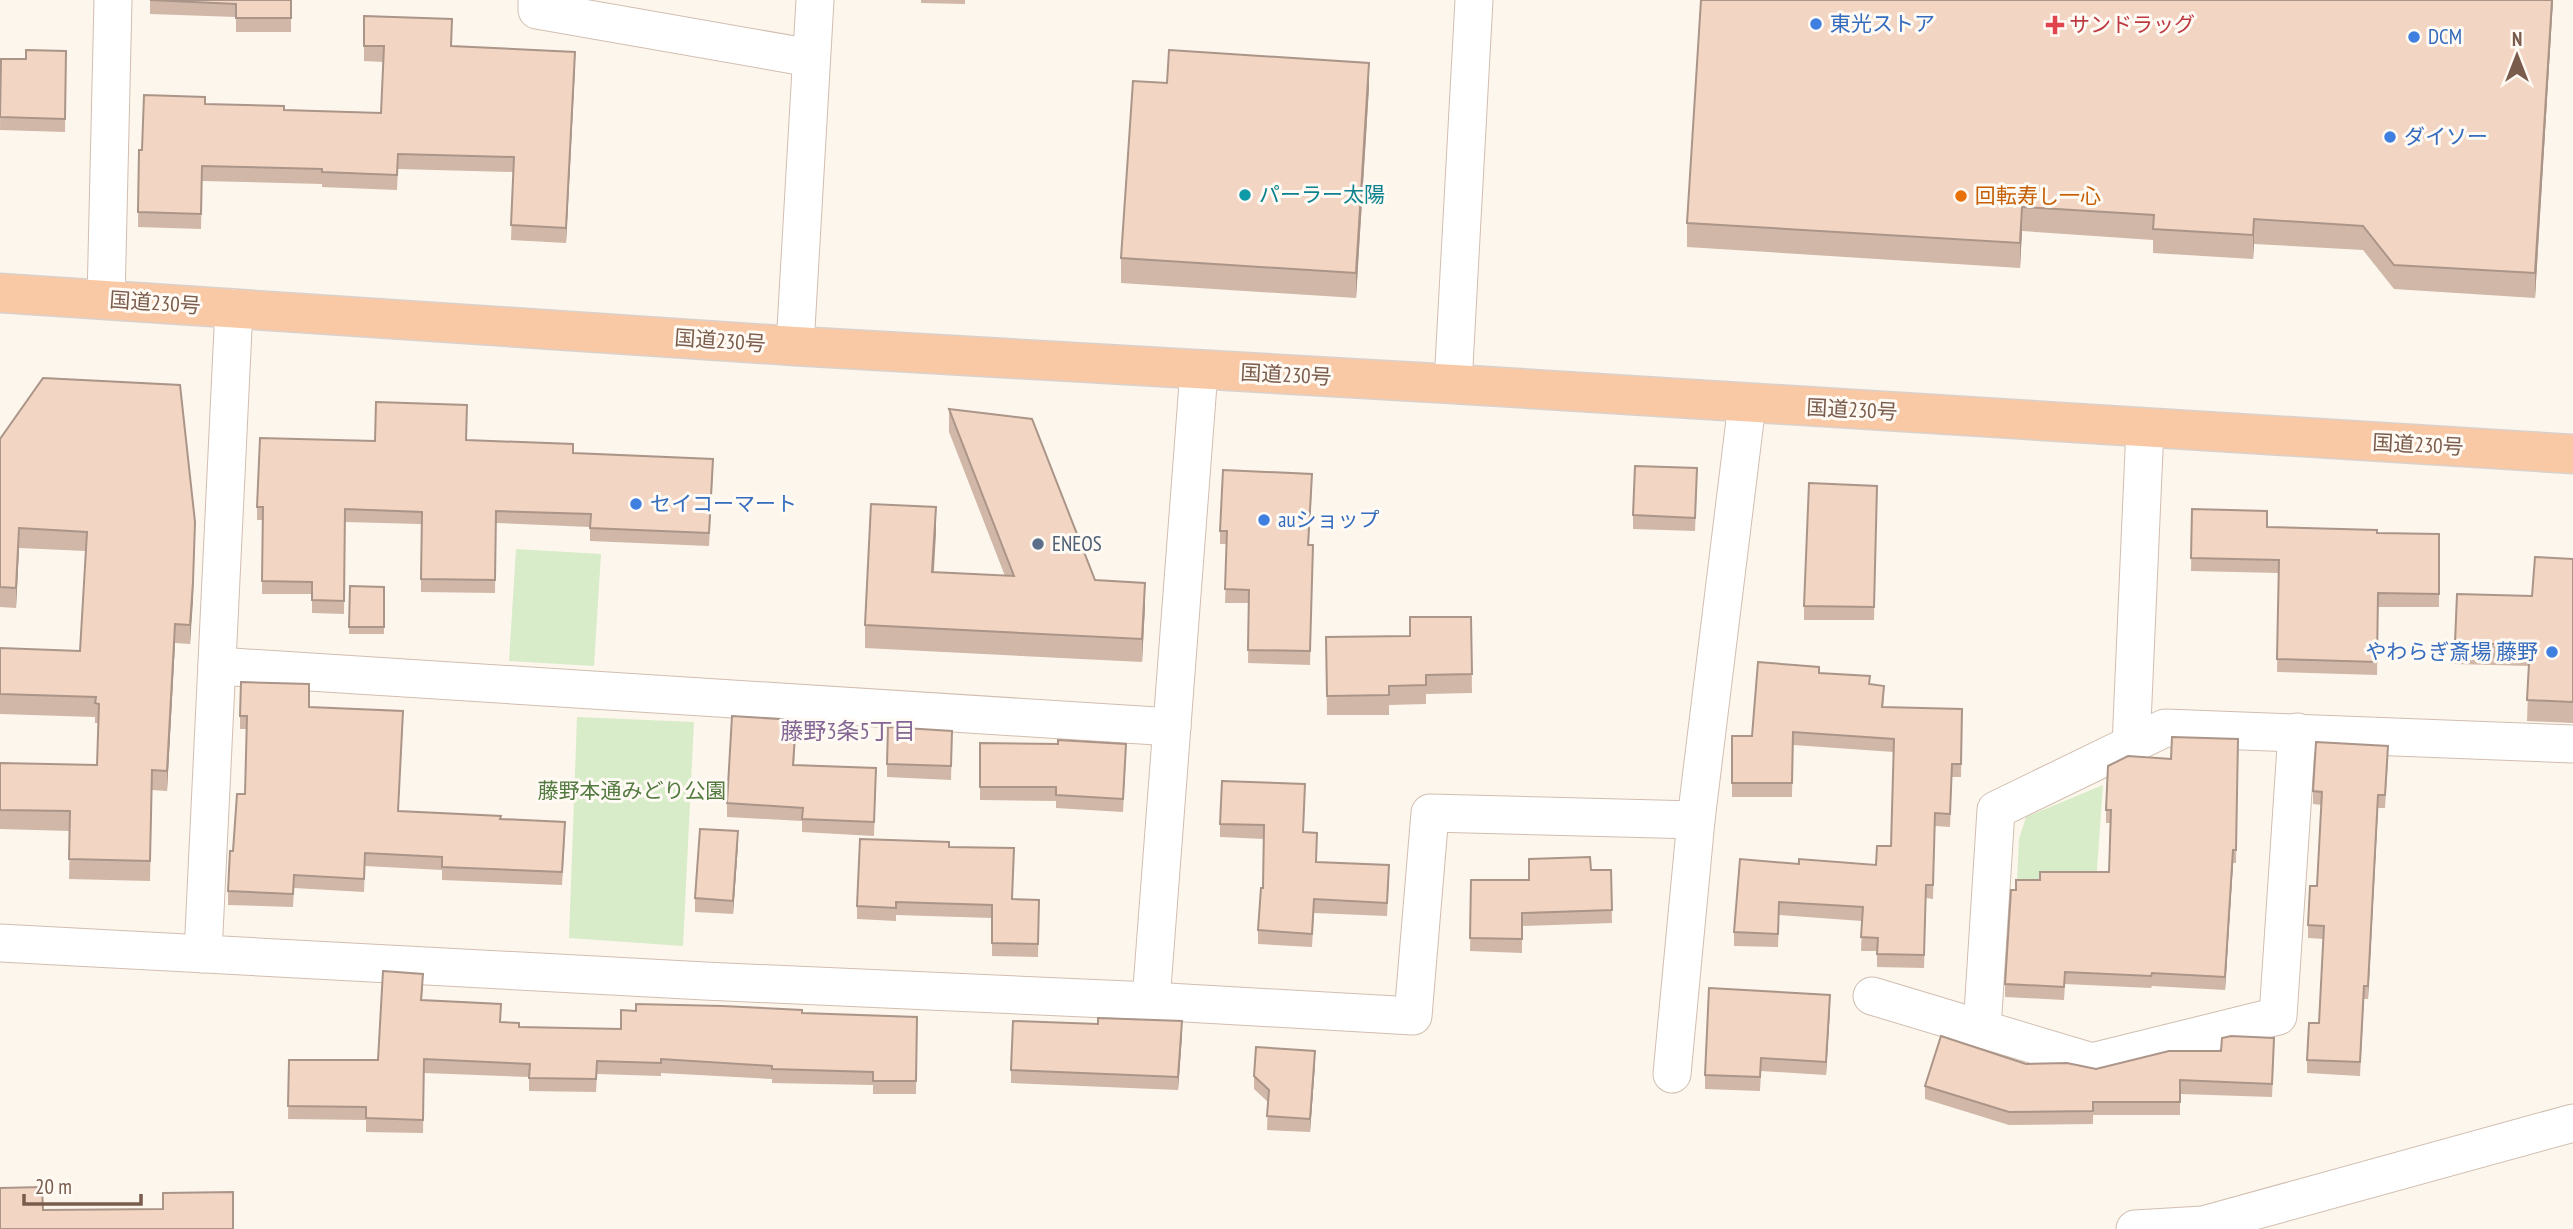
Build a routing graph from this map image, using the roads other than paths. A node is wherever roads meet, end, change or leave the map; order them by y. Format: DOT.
graph roads {
  1 [pos="113,0"];
  2 [pos="537,0"];
  3 [pos="815,0"];
  4 [pos="1474,0"];
  5 [pos="811,58"];
  6 [pos="0,293"];
  7 [pos="106,300"];
  8 [pos="234,308"];
  9 [pos="795,346"];
  10 [pos="1199,371"];
  11 [pos="1453,384"];
  12 [pos="1747,404"];
  13 [pos="2145,428"];
  14 [pos="2573,454"];
  15 [pos="217,666"];
  16 [pos="1172,727"];
  17 [pos="2297,732"];
  18 [pos="2573,744"];
  19 [pos="2131,746"];
  20 [pos="1696,820"];
  21 [pos="0,943"];
  22 [pos="203,954"];
  23 [pos="1872,996"];
  24 [pos="1151,1001"];
  25 [pos="1982,1029"];
  26 [pos="1672,1074"];
  27 [pos="2573,1124"];
  28 [pos="2135,1229"];
  1 -- 7 [label="street"];
  2 -- 5 [label="street"];
  3 -- 5 [label="street"];
  4 -- 11 [label="street"];
  5 -- 9 [label="street"];
  6 -- 7 [label="highway, 国道230号"];
  7 -- 8 [label="highway, 国道230号"];
  8 -- 9 [label="highway, 国道230号"];
  8 -- 15 [label="street"];
  9 -- 10 [label="highway, 国道230号"];
  10 -- 11 [label="highway, 国道230号"];
  10 -- 16 [label="street"];
  11 -- 12 [label="highway, 国道230号"];
  12 -- 13 [label="highway, 国道230号"];
  12 -- 20 [label="street"];
  13 -- 14 [label="highway, 国道230号"];
  13 -- 19 [label="street"];
  15 -- 16 [label="street"];
  15 -- 22 [label="street"];
  16 -- 24 [label="street"];
  17 -- 18 [label="street"];
  17 -- 19 [label="street"];
  17 -- 25 [label="street"];
  19 -- 25 [label="street"];
  20 -- 24 [label="street"];
  20 -- 26 [label="street"];
  21 -- 22 [label="street"];
  22 -- 24 [label="street"];
  23 -- 25 [label="street"];
  27 -- 28 [label="street"];
}
